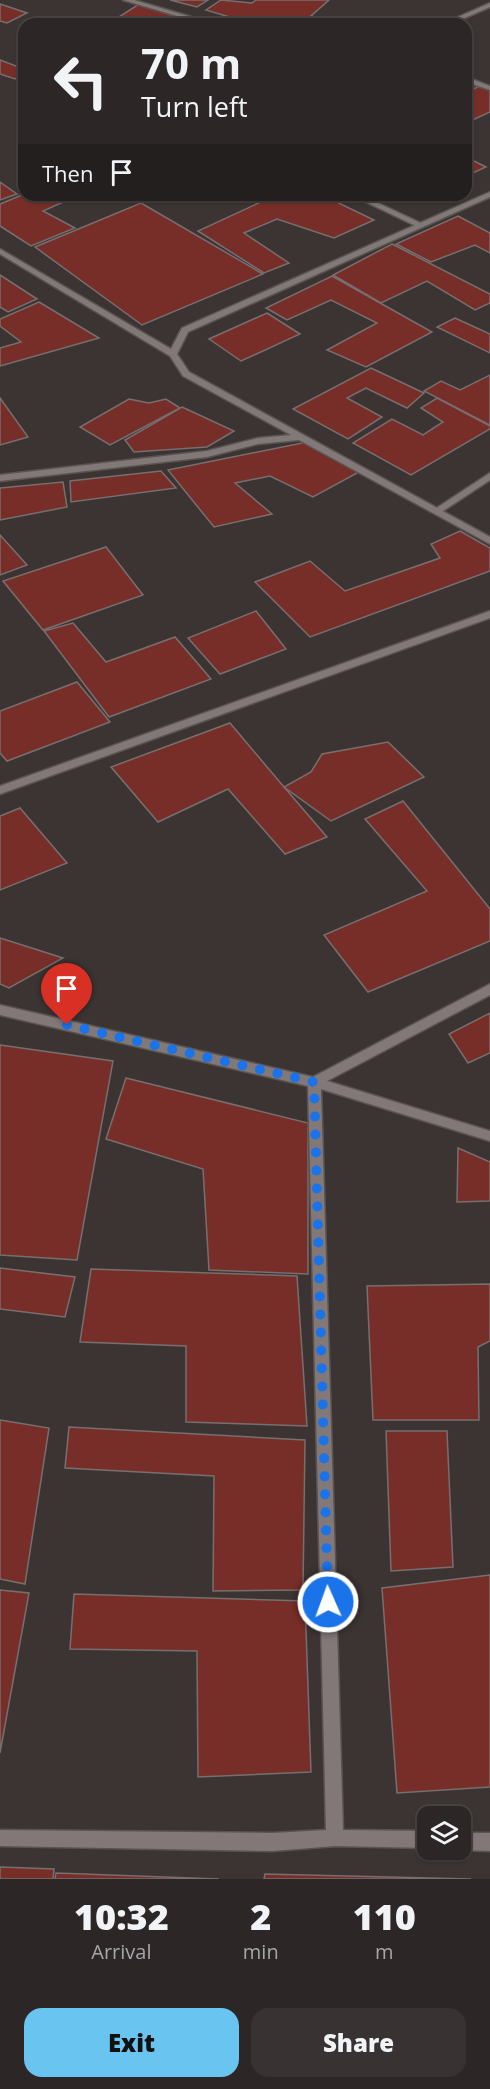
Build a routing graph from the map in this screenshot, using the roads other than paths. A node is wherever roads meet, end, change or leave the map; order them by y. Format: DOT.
graph roads {
  1 [pos="126,0"];
  2 [pos="490,5"];
  3 [pos="190,18"];
  4 [pos="459,18"];
  5 [pos="472,81"];
  6 [pos="488,88"];
  7 [pos="490,194"];
  8 [pos="368,201"];
  9 [pos="421,225"];
  10 [pos="0,251"];
  11 [pos="173,354"];
  12 [pos="303,437"];
  13 [pos="490,476"];
  14 [pos="0,478"];
  15 [pos="437,511"];
  16 [pos="490,541"];
  17 [pos="490,614"];
  18 [pos="0,790"];
  19 [pos="490,989"];
  20 [pos="0,1010"];
  21 [pos="314,1082"];
  22 [pos="490,1136"];
  23 [pos="0,1838"];
  24 [pos="335,1838"];
  25 [pos="417,1840"];
  26 [pos="471,1841"];
  27 [pos="490,1842"];
  1 -- 3 [label="street"];
  2 -- 4 [label="street"];
  5 -- 6 [label="street"];
  7 -- 9 [label="street"];
  8 -- 9 [label="street"];
  9 -- 11 [label="street"];
  10 -- 11 [label="street"];
  11 -- 12 [label="street"];
  12 -- 14 [label="street"];
  12 -- 15 [label="street"];
  13 -- 15 [label="street"];
  15 -- 16 [label="street"];
  17 -- 18 [label="street"];
  19 -- 21 [label="street"];
  20 -- 21 [label="street"];
  21 -- 22 [label="street"];
  21 -- 24 [label="street"];
  23 -- 24 [label="street"];
  24 -- 25 [label="street"];
  26 -- 27 [label="street"];
}
